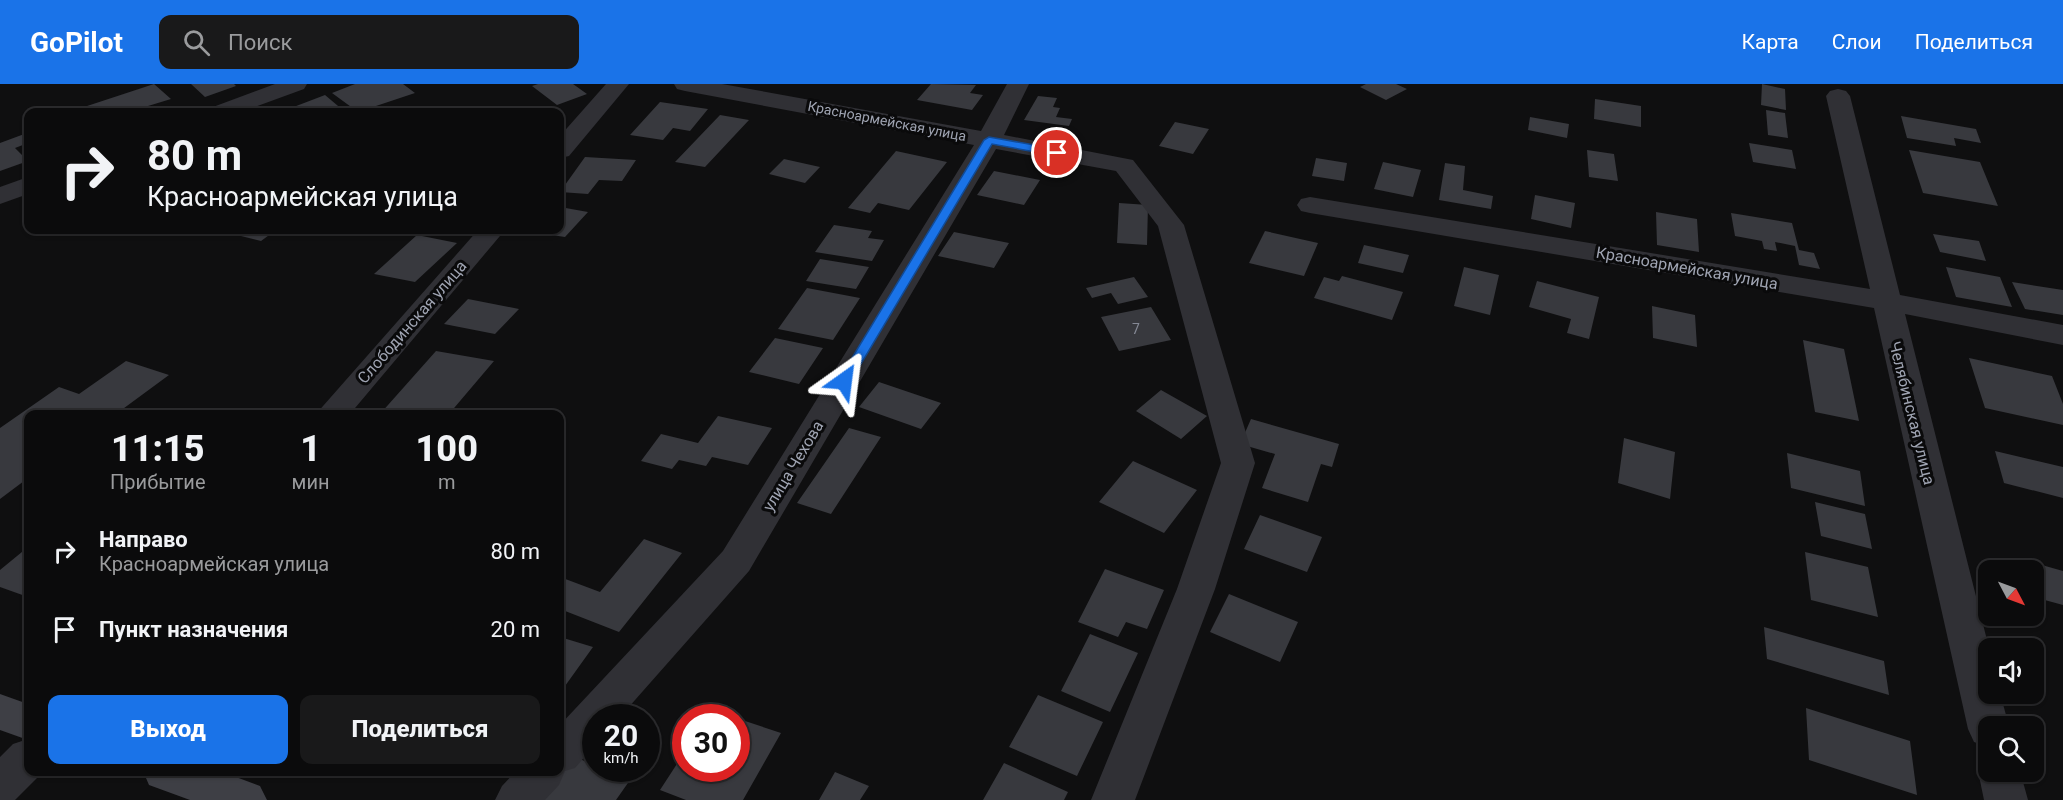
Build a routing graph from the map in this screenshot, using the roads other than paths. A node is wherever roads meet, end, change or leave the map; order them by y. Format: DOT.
graph roads {
  1 [pos="296,84"];
  2 [pos="618,84"];
  3 [pos="686,84"];
  4 [pos="1018,84"];
  5 [pos="1838,96"];
  6 [pos="232,108"];
  7 [pos="989,140"];
  8 [pos="564,146"];
  9 [pos="24,187"];
  10 [pos="0,196"];
  11 [pos="1310,205"];
  12 [pos="489,234"];
  13 [pos="1885,302"];
  14 [pos="2063,335"];
  15 [pos="335,410"];
  16 [pos="0,712"];
  17 [pos="1986,716"];
  18 [pos="24,721"];
  19 [pos="564,750"];
  20 [pos="24,762"];
  21 [pos="178,776"];
  22 [pos="539,776"];
  23 [pos="2002,782"];
  24 [pos="0,786"];
  25 [pos="245,800"];
  26 [pos="517,800"];
  27 [pos="1113,800"];
  28 [pos="2006,800"];
  1 -- 6 [label="street"];
  2 -- 8 [label="street"];
  3 -- 7 [label="street, Красноармейская улица"];
  4 -- 7 [label="street, улица Чехова"];
  5 -- 13 [label="street, Челябинская улица"];
  7 -- 19 [label="street, улица Чехова"];
  7 -- 27 [label="street, Красноармейская улица"];
  9 -- 10 [label="street"];
  11 -- 13 [label="street, Красноармейская улица"];
  12 -- 15 [label="street, Слободинская улица"];
  13 -- 14 [label="street, Красноармейская улица"];
  13 -- 17 [label="street, Челябинская улица"];
  16 -- 18 [label="main road"];
  20 -- 24 [label="street"];
  21 -- 25 [label="main road"];
  22 -- 26 [label="street"];
  23 -- 28 [label="street"];
}
